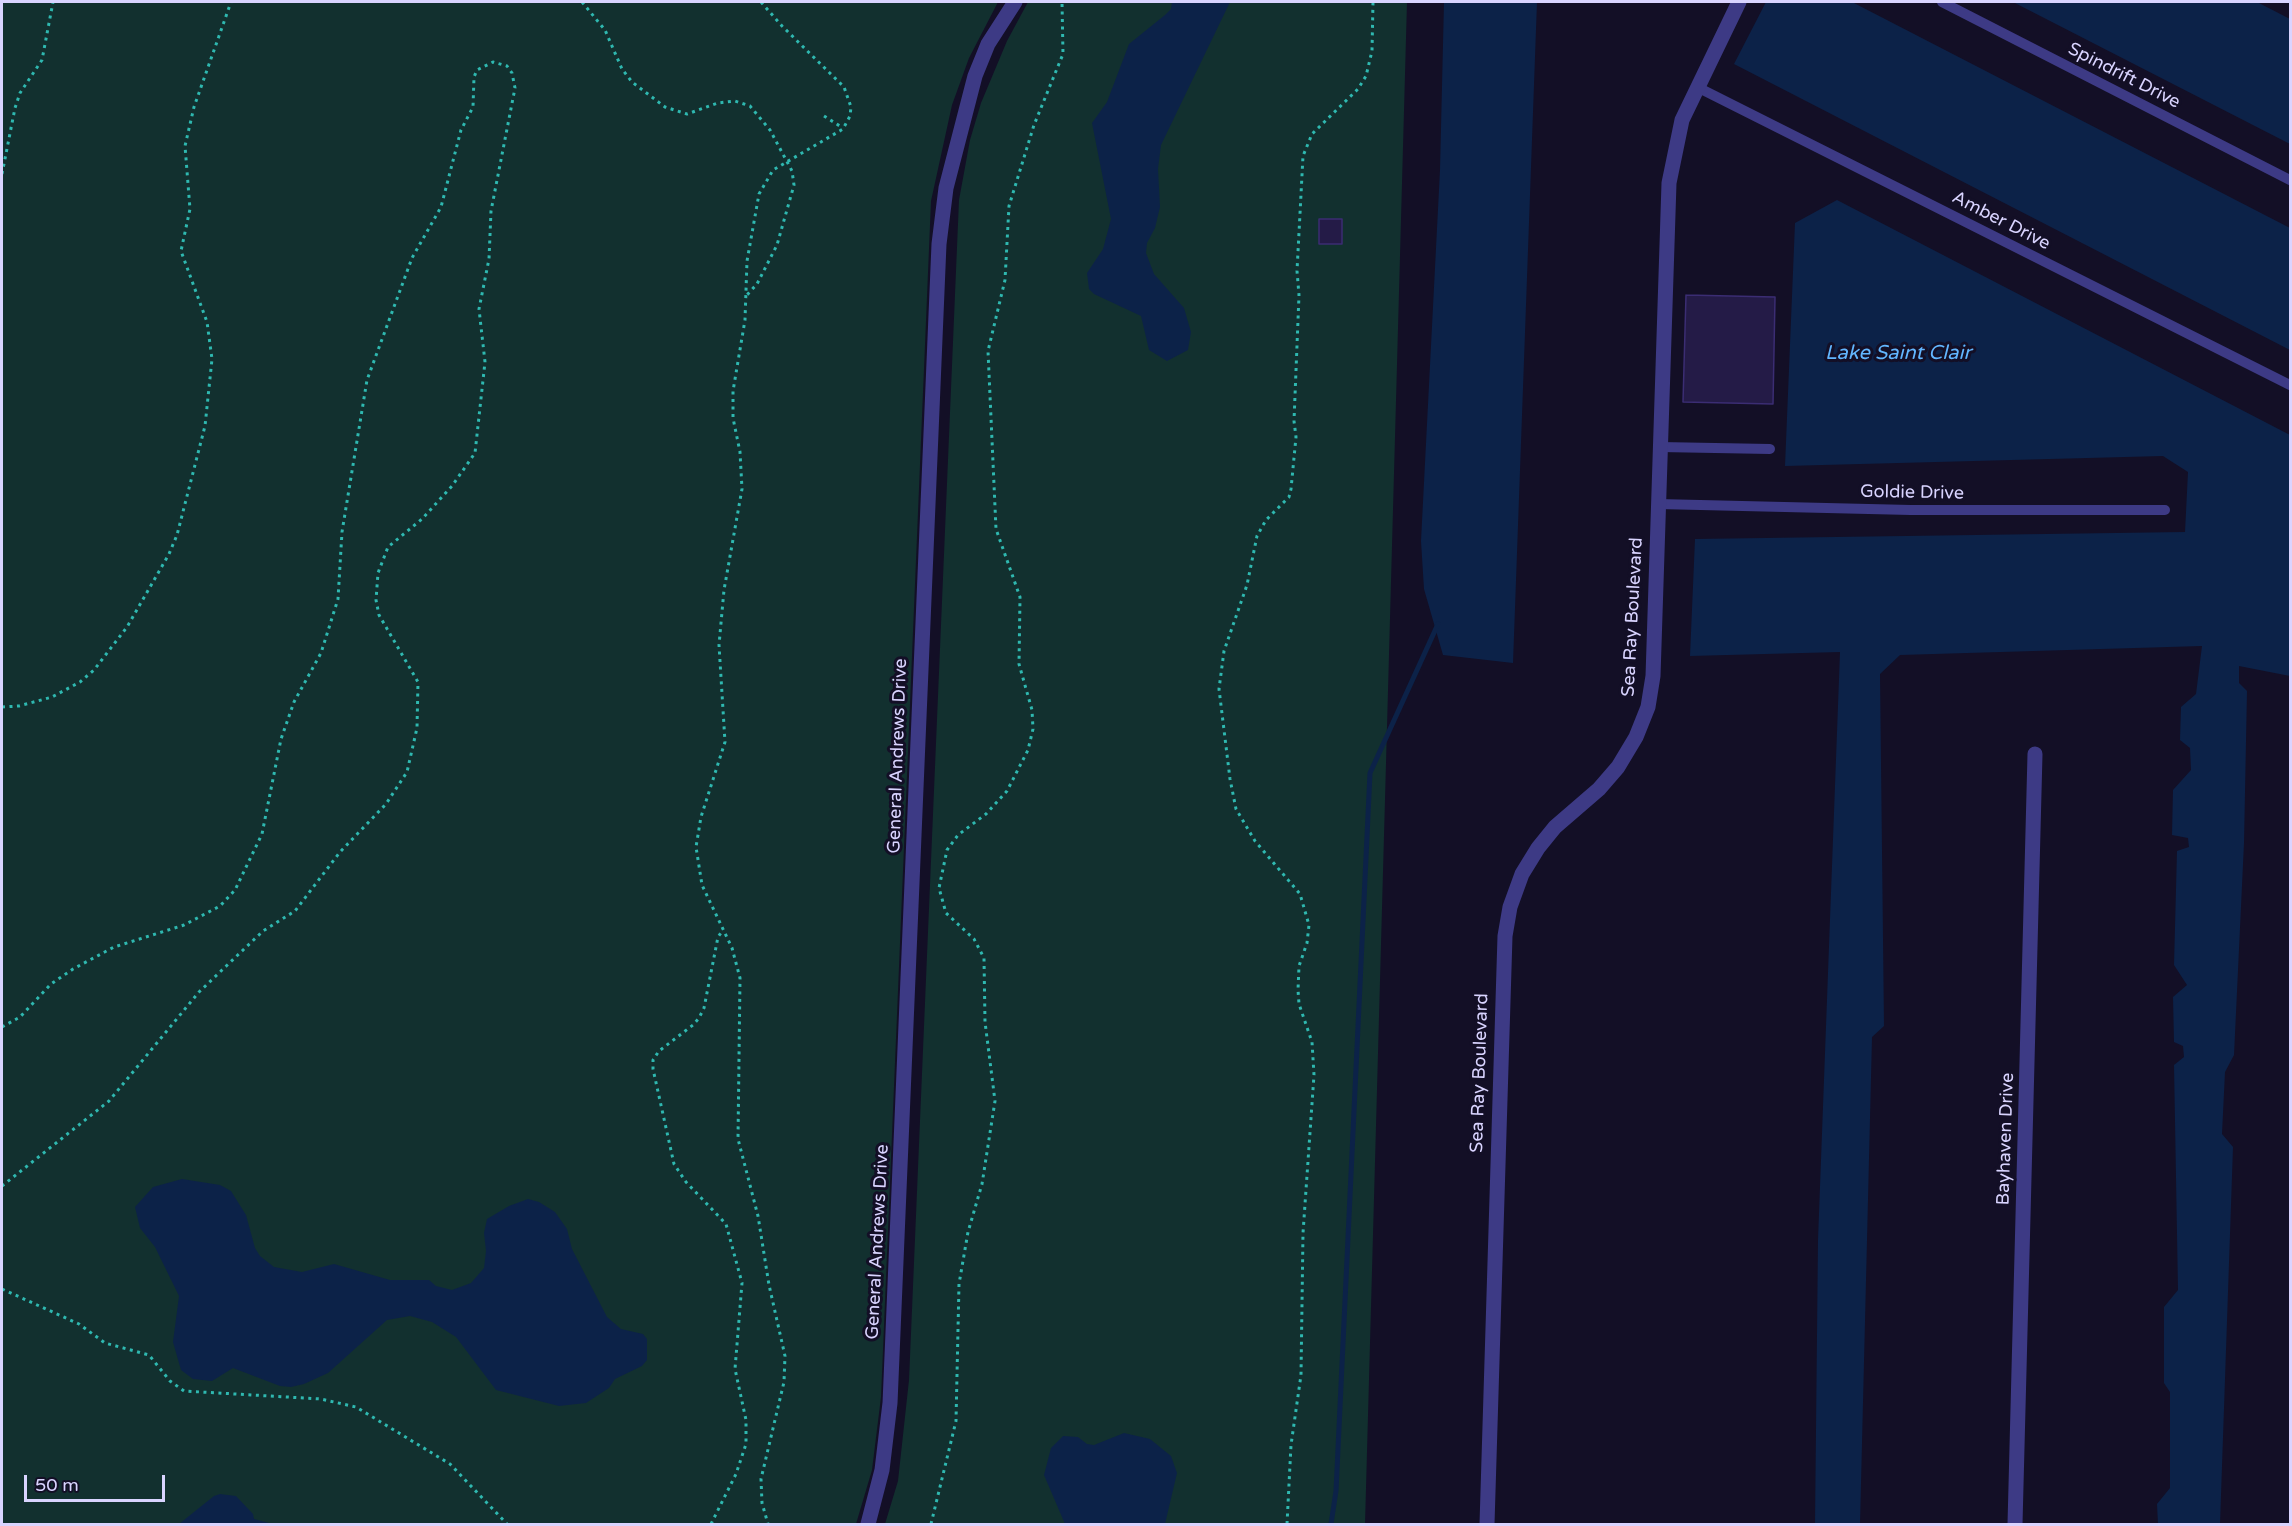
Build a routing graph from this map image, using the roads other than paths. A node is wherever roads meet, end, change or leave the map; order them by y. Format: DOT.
graph roads {
  1 [pos="1015,2"];
  2 [pos="1739,2"];
  3 [pos="1942,2"];
  4 [pos="1697,87"];
  5 [pos="2290,180"];
  6 [pos="2290,385"];
  7 [pos="1660,447"];
  8 [pos="1770,449"];
  9 [pos="1658,504"];
  10 [pos="2165,510"];
  11 [pos="2035,754"];
  12 [pos="868,1524"];
  13 [pos="1486,1524"];
  14 [pos="2015,1524"];
  1 -- 12 [label="street, General Andrews Drive"];
  2 -- 4 [label="street, Sea Ray Boulevard"];
  3 -- 5 [label="lane, Spindrift Drive"];
  4 -- 6 [label="lane, Amber Drive"];
  4 -- 7 [label="street, Sea Ray Boulevard"];
  7 -- 8 [label="lane"];
  7 -- 9 [label="street, Sea Ray Boulevard"];
  9 -- 10 [label="lane, Goldie Drive"];
  9 -- 13 [label="street, Sea Ray Boulevard"];
  11 -- 14 [label="street, Bayhaven Drive"];
}
